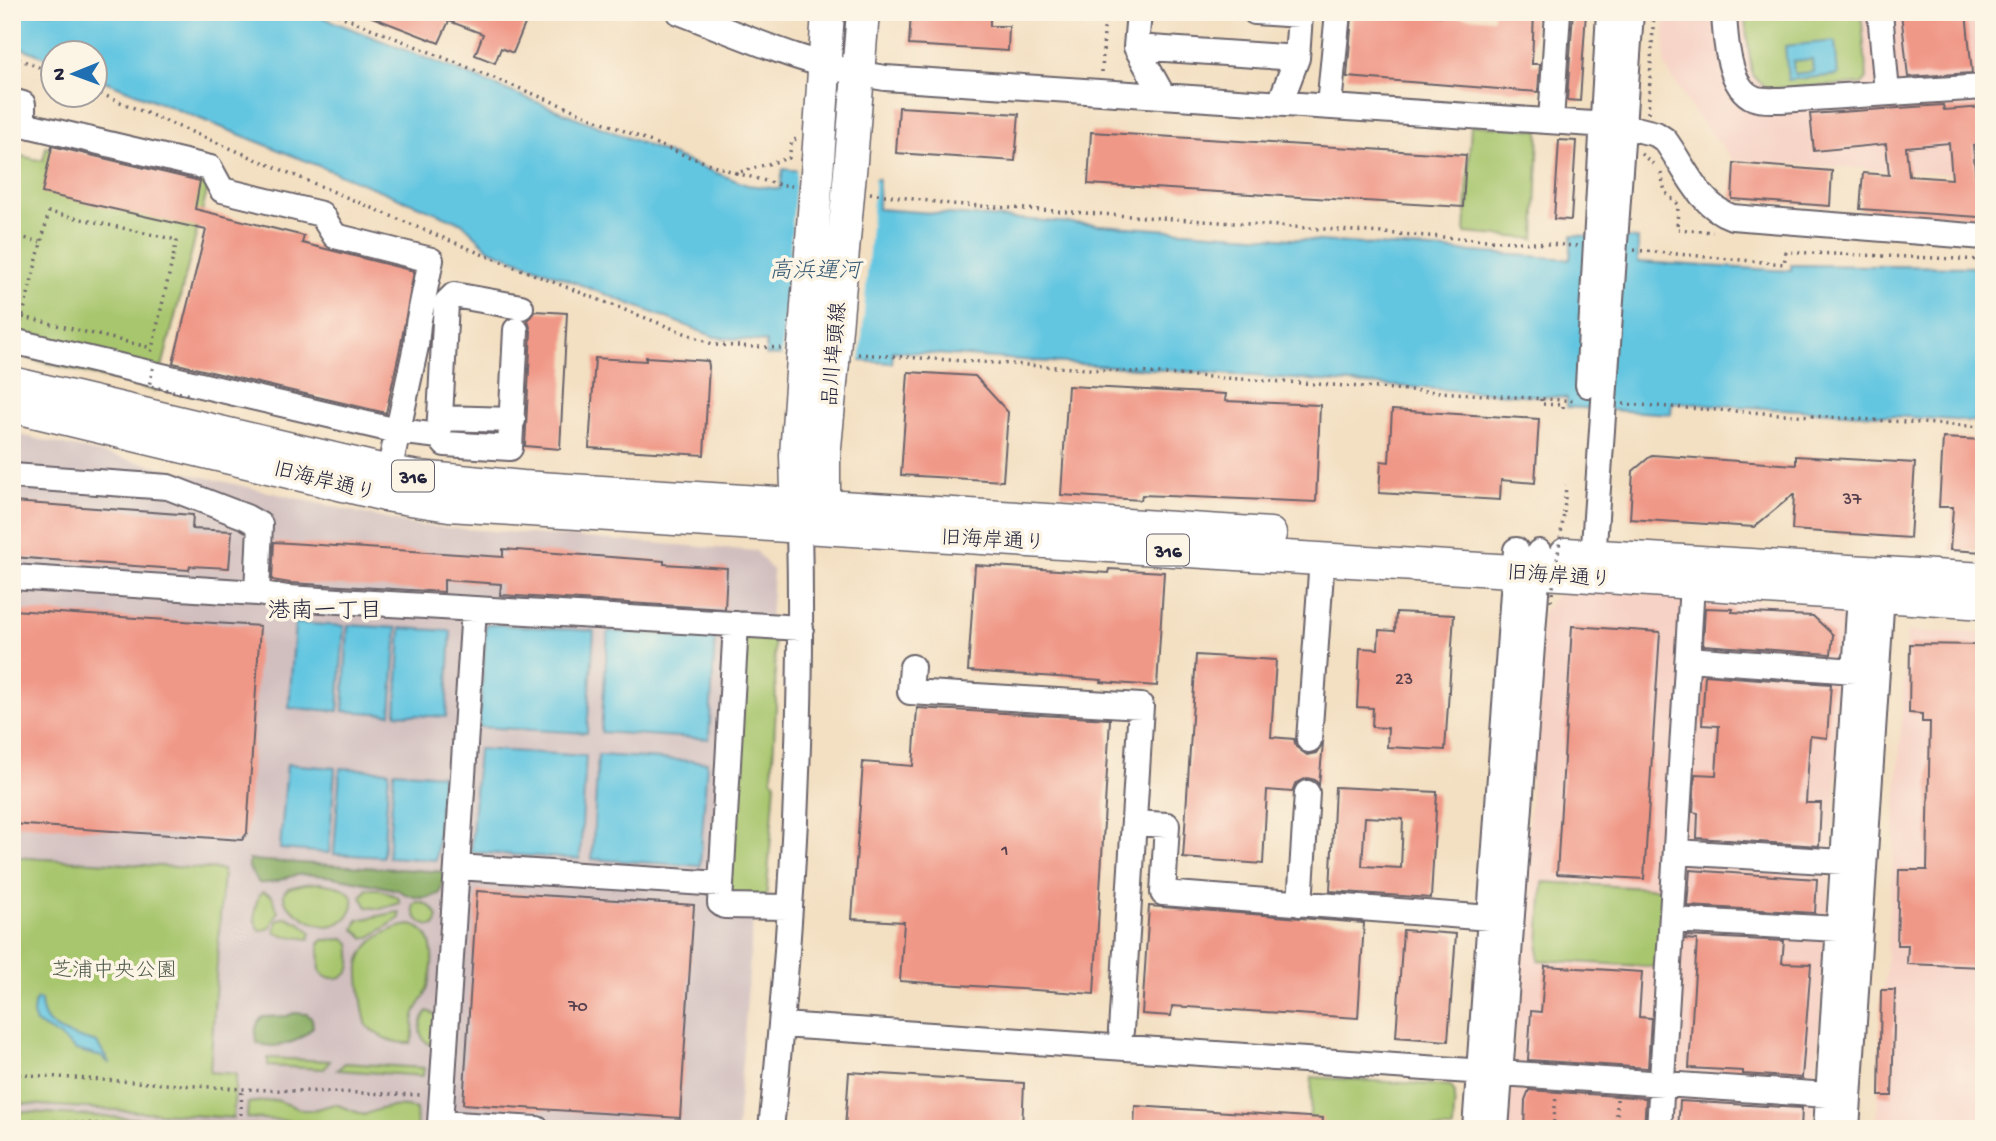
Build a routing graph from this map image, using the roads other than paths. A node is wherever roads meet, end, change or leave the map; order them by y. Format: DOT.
graph roads {
  1 [pos="679,12"];
  2 [pos="828,12"];
  3 [pos="863,12"];
  4 [pos="1139,12"];
  5 [pos="1255,12"];
  6 [pos="1338,12"];
  7 [pos="1558,12"];
  8 [pos="1609,12"];
  9 [pos="1631,12"];
  10 [pos="1724,12"];
  11 [pos="1880,12"];
  12 [pos="1136,47"];
  13 [pos="1297,58"];
  14 [pos="825,66"];
  15 [pos="859,74"];
  16 [pos="1984,87"];
  17 [pos="1887,93"];
  18 [pos="1162,94"];
  19 [pos="12,101"];
  20 [pos="1280,103"];
  21 [pos="1329,106"];
  22 [pos="1551,121"];
  23 [pos="1614,125"];
  24 [pos="1984,237"];
  25 [pos="12,341"];
  26 [pos="818,360"];
  27 [pos="12,383"];
  28 [pos="12,406"];
  29 [pos="440,427"];
  30 [pos="397,432"];
  31 [pos="389,472"];
  32 [pos="12,476"];
  33 [pos="811,516"];
  34 [pos="1322,559"];
  35 [pos="1527,562"];
  36 [pos="1584,565"];
  37 [pos="12,577"];
  38 [pos="1984,579"];
  39 [pos="1692,584"];
  40 [pos="1872,584"];
  41 [pos="257,593"];
  42 [pos="1984,603"];
  43 [pos="474,609"];
  44 [pos="736,624"];
  45 [pos="801,628"];
  46 [pos="1688,659"];
  47 [pos="912,667"];
  48 [pos="1855,671"];
  49 [pos="1309,740"];
  50 [pos="1307,793"];
  51 [pos="1134,823"];
  52 [pos="1676,852"];
  53 [pos="1843,862"];
  54 [pos="457,867"];
  55 [pos="721,884"];
  56 [pos="1300,904"];
  57 [pos="789,907"];
  58 [pos="1490,918"];
  59 [pos="1672,920"];
  60 [pos="1838,929"];
  61 [pos="782,1025"];
  62 [pos="1121,1031"];
  63 [pos="1489,1072"];
  64 [pos="1662,1082"];
  65 [pos="1828,1095"];
  66 [pos="537,1129"];
  67 [pos="771,1129"];
  68 [pos="1475,1129"];
  69 [pos="1496,1129"];
  70 [pos="1659,1129"];
  71 [pos="1826,1129"];
  72 [pos="1847,1129"];
  1 -- 14 [label="street"];
  2 -- 14 [label="main road, 品川埠頭線"];
  3 -- 15 [label="main road, 品川埠頭線"];
  4 -- 12 [label="street"];
  5 -- 13 [label="street"];
  6 -- 21 [label="street"];
  7 -- 22 [label="street"];
  8 -- 23 [label="street"];
  9 -- 23 [label="street"];
  10 -- 17 [label="street"];
  11 -- 17 [label="street"];
  12 -- 13 [label="street"];
  12 -- 18 [label="street"];
  13 -- 20 [label="street"];
  14 -- 15 [label="street"];
  14 -- 26 [label="main road, 品川埠頭線, bridge"];
  15 -- 18 [label="street"];
  15 -- 26 [label="main road, 品川埠頭線, bridge"];
  16 -- 17 [label="street"];
  18 -- 20 [label="street"];
  19 -- 30 [label="street"];
  20 -- 21 [label="street"];
  21 -- 22 [label="street"];
  22 -- 23 [label="street"];
  23 -- 24 [label="street"];
  23 -- 36 [label="street"];
  25 -- 30 [label="street"];
  26 -- 33 [label="main road, 品川埠頭線"];
  27 -- 31 [label="main road, 旧海岸通り / 316"];
  28 -- 33 [label="main road, 旧海岸通り / 316"];
  29 -- 29 [label="street"];
  29 -- 30 [label="street"];
  30 -- 31 [label="street"];
  31 -- 33 [label="main road, 旧海岸通り / 316"];
  32 -- 41 [label="street"];
  33 -- 34 [label="main road, 旧海岸通り / 316"];
  33 -- 35 [label="main road, 旧海岸通り / 316"];
  33 -- 45 [label="street"];
  34 -- 35 [label="main road, 旧海岸通り / 316"];
  34 -- 49 [label="street"];
  35 -- 36 [label="main road, 旧海岸通り / 316"];
  35 -- 58 [label="street"];
  35 -- 63 [label="street"];
  36 -- 39 [label="main road, 旧海岸通り / 316"];
  36 -- 40 [label="main road, 旧海岸通り / 316"];
  37 -- 41 [label="street"];
  38 -- 40 [label="main road, 旧海岸通り / 316"];
  39 -- 40 [label="main road, 旧海岸通り / 316"];
  39 -- 46 [label="street"];
  40 -- 42 [label="main road, 旧海岸通り / 316"];
  40 -- 48 [label="street"];
  40 -- 72 [label="street"];
  41 -- 43 [label="street"];
  43 -- 44 [label="street"];
  43 -- 54 [label="street"];
  44 -- 45 [label="street"];
  44 -- 55 [label="street"];
  45 -- 57 [label="street"];
  46 -- 48 [label="street"];
  46 -- 52 [label="street"];
  47 -- 51 [label="street"];
  48 -- 53 [label="street"];
  50 -- 56 [label="street"];
  51 -- 56 [label="street"];
  51 -- 62 [label="street"];
  52 -- 53 [label="street"];
  52 -- 59 [label="street"];
  53 -- 60 [label="street"];
  54 -- 55 [label="street"];
  54 -- 66 [label="street"];
  55 -- 57 [label="street"];
  56 -- 58 [label="street"];
  57 -- 61 [label="street"];
  58 -- 63 [label="street"];
  59 -- 60 [label="street"];
  59 -- 64 [label="street"];
  60 -- 65 [label="street"];
  61 -- 63 [label="street"];
  61 -- 67 [label="street"];
  63 -- 64 [label="street"];
  63 -- 68 [label="street"];
  63 -- 69 [label="street"];
  64 -- 65 [label="street"];
  64 -- 70 [label="street"];
  65 -- 71 [label="street"];
}
